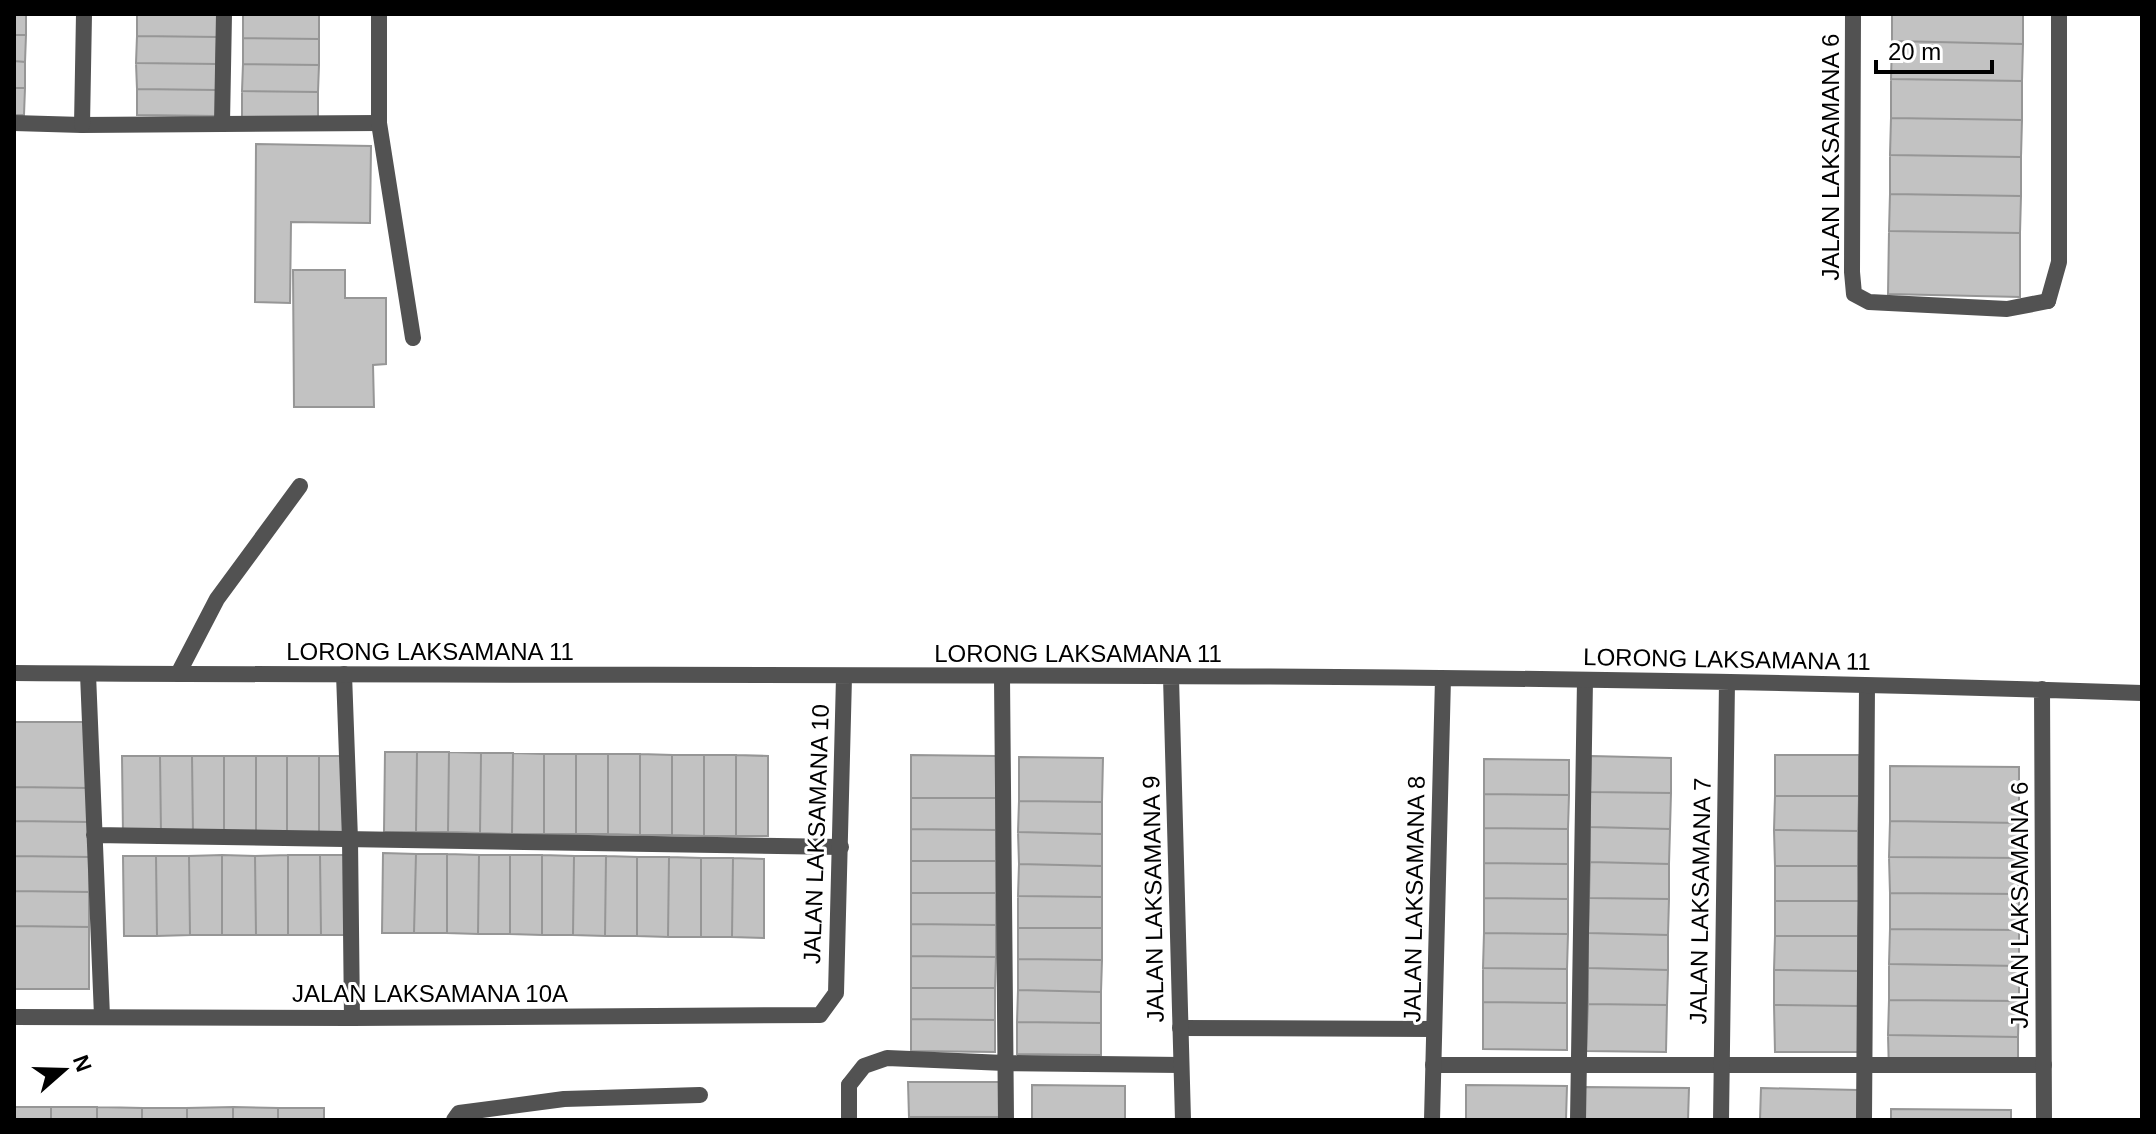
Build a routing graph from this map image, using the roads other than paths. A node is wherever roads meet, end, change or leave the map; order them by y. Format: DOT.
graph roads {
  1 [pos="84,14"];
  2 [pos="224,14"];
  3 [pos="379,14"];
  4 [pos="1853,14"];
  5 [pos="2059,14"];
  6 [pos="14,123"];
  7 [pos="222,123"];
  8 [pos="379,123"];
  9 [pos="82,125"];
  10 [pos="413,338"];
  11 [pos="300,486"];
  12 [pos="14,673"];
  13 [pos="88,674"];
  14 [pos="178,674"];
  15 [pos="344,674"];
  16 [pos="844,677"];
  17 [pos="1002,677"];
  18 [pos="1171,677"];
  19 [pos="1443,678"];
  20 [pos="1585,680"];
  21 [pos="1727,682"];
  22 [pos="1867,686"];
  23 [pos="2042,689"];
  24 [pos="2142,693"];
  25 [pos="94,835"];
  26 [pos="350,839"];
  27 [pos="841,847"];
  28 [pos="836,993"];
  29 [pos="102,1016"];
  30 [pos="14,1017"];
  31 [pos="352,1018"];
  32 [pos="1180,1028"];
  33 [pos="1434,1029"];
  34 [pos="1005,1063"];
  35 [pos="1181,1065"];
  36 [pos="1433,1065"];
  37 [pos="1579,1065"];
  38 [pos="1722,1065"];
  39 [pos="1864,1065"];
  40 [pos="2044,1065"];
  41 [pos="700,1095"];
  42 [pos="454,1120"];
  43 [pos="849,1120"];
  44 [pos="1006,1120"];
  45 [pos="1183,1120"];
  46 [pos="1432,1120"];
  47 [pos="1578,1120"];
  48 [pos="1721,1120"];
  49 [pos="1864,1120"];
  50 [pos="2044,1120"];
  1 -- 9 [label="street"];
  2 -- 7 [label="street"];
  3 -- 8 [label="street"];
  4 -- 5 [label="street, JALAN LAKSAMANA 6"];
  6 -- 9 [label="street"];
  7 -- 8 [label="street"];
  7 -- 9 [label="street"];
  8 -- 10 [label="street"];
  11 -- 14 [label="street"];
  12 -- 13 [label="street, LORONG LAKSAMANA 11"];
  13 -- 14 [label="street, LORONG LAKSAMANA 11"];
  13 -- 25 [label="street"];
  14 -- 15 [label="street, LORONG LAKSAMANA 11"];
  15 -- 16 [label="street, LORONG LAKSAMANA 11"];
  15 -- 26 [label="street"];
  16 -- 17 [label="street, LORONG LAKSAMANA 11"];
  16 -- 27 [label="street, JALAN LAKSAMANA 10"];
  17 -- 18 [label="street, LORONG LAKSAMANA 11"];
  17 -- 34 [label="street"];
  18 -- 19 [label="street, LORONG LAKSAMANA 11"];
  18 -- 32 [label="street, JALAN LAKSAMANA 9"];
  19 -- 20 [label="street, LORONG LAKSAMANA 11"];
  19 -- 33 [label="street, JALAN LAKSAMANA 8"];
  20 -- 21 [label="street, LORONG LAKSAMANA 11"];
  20 -- 37 [label="street"];
  21 -- 22 [label="street, LORONG LAKSAMANA 11"];
  21 -- 38 [label="street, JALAN LAKSAMANA 7"];
  22 -- 23 [label="street, LORONG LAKSAMANA 11"];
  22 -- 39 [label="street"];
  23 -- 24 [label="street, LORONG LAKSAMANA 11"];
  23 -- 40 [label="street, JALAN LAKSAMANA 6"];
  25 -- 26 [label="street"];
  25 -- 29 [label="street"];
  26 -- 27 [label="street"];
  26 -- 31 [label="street"];
  27 -- 28 [label="street, JALAN LAKSAMANA 10"];
  28 -- 31 [label="street, JALAN LAKSAMANA 10A"];
  29 -- 30 [label="street, JALAN LAKSAMANA 10A"];
  29 -- 31 [label="street, JALAN LAKSAMANA 10A"];
  32 -- 33 [label="street"];
  32 -- 35 [label="street, JALAN LAKSAMANA 9"];
  33 -- 36 [label="street, JALAN LAKSAMANA 8"];
  34 -- 35 [label="street"];
  34 -- 43 [label="street"];
  34 -- 44 [label="street"];
  35 -- 45 [label="street, JALAN LAKSAMANA 9"];
  36 -- 37 [label="street"];
  36 -- 46 [label="street, JALAN LAKSAMANA 8"];
  37 -- 38 [label="street"];
  37 -- 47 [label="street"];
  38 -- 39 [label="street"];
  38 -- 48 [label="street, JALAN LAKSAMANA 7"];
  39 -- 40 [label="street"];
  39 -- 49 [label="street"];
  40 -- 50 [label="street, JALAN LAKSAMANA 6"];
  41 -- 42 [label="street"];
}
